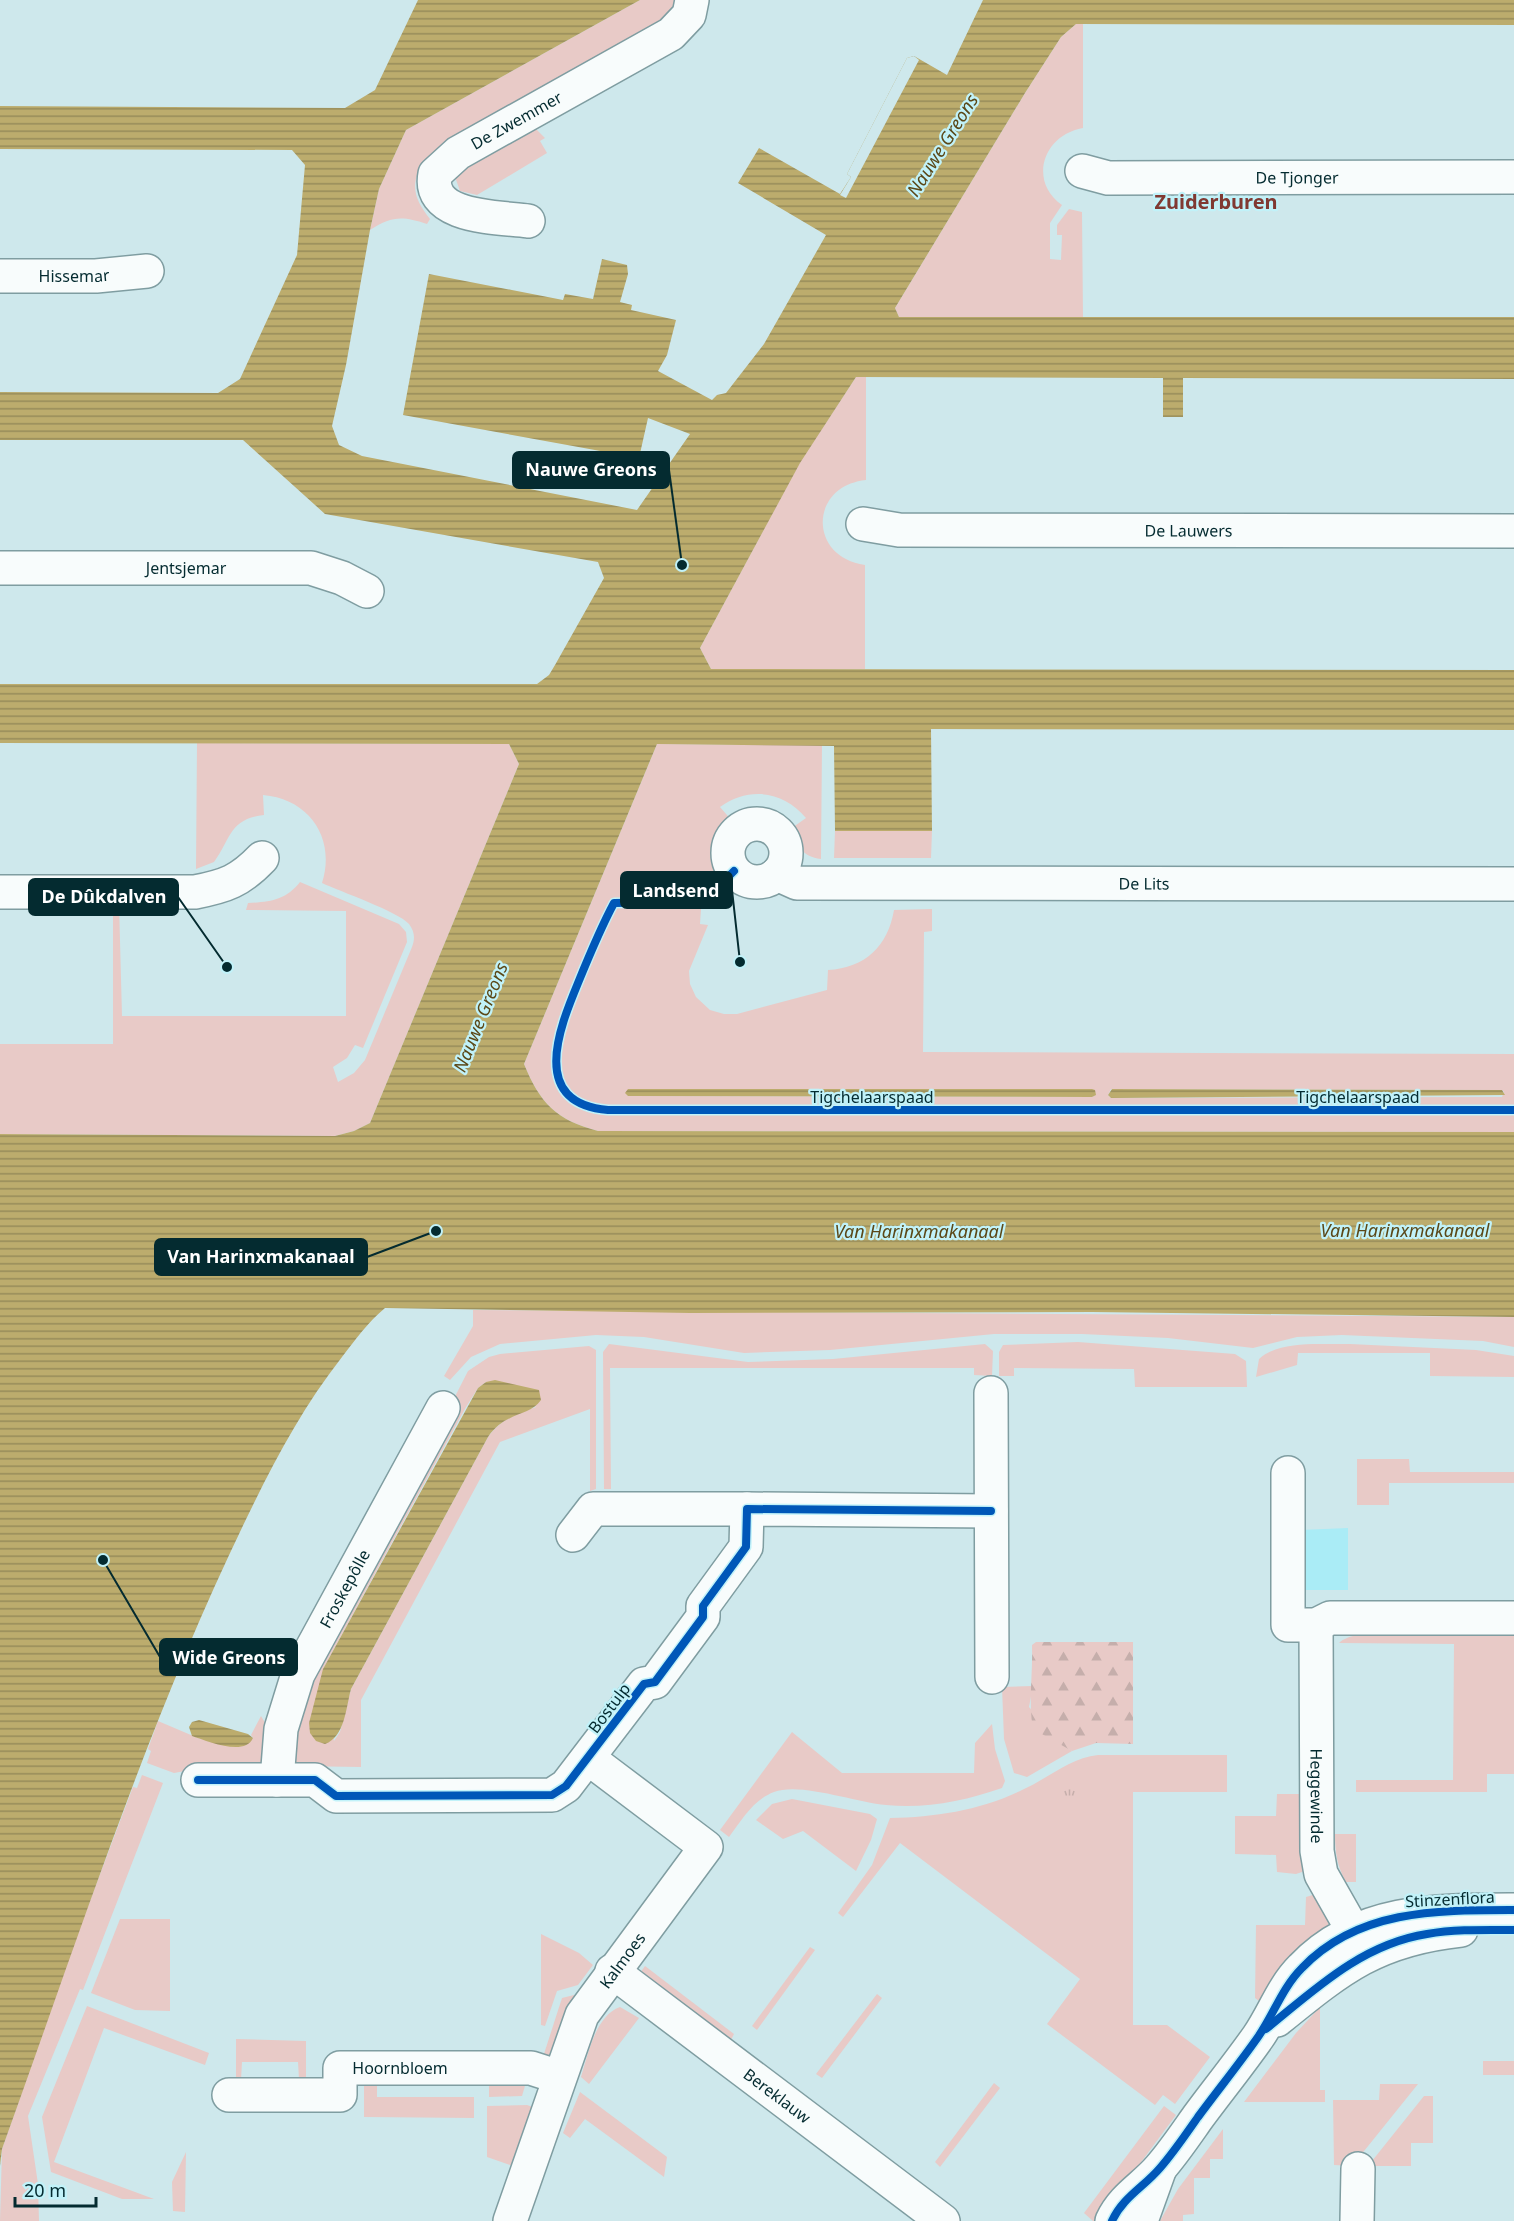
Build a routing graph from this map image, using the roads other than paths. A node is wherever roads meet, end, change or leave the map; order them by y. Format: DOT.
graph roads {
  1 [pos="692,0"];
  2 [pos="1082,171"];
  3 [pos="1514,177"];
  4 [pos="528,221"];
  5 [pos="147,271"];
  6 [pos="0,276"];
  7 [pos="863,524"];
  8 [pos="1514,531"];
  9 [pos="0,568"];
  10 [pos="367,591"];
  11 [pos="262,858"];
  12 [pos="777,874"];
  13 [pos="1514,884"];
  14 [pos="0,892"];
  15 [pos="991,1393"];
  16 [pos="443,1408"];
  17 [pos="1288,1473"];
  18 [pos="747,1509"];
  19 [pos="991,1511"];
  20 [pos="573,1535"];
  21 [pos="1514,1618"];
  22 [pos="1316,1625"];
  23 [pos="992,1677"];
  24 [pos="588,1758"];
  25 [pos="198,1780"];
  26 [pos="277,1780"];
  27 [pos="1514,1910"];
  28 [pos="1514,1930"];
  29 [pos="1360,1943"];
  30 [pos="612,1971"];
  31 [pos="559,2077"];
  32 [pos="229,2095"];
  33 [pos="1358,2169"];
  34 [pos="1159,2170"];
  35 [pos="510,2221"];
  36 [pos="943,2221"];
  37 [pos="1112,2221"];
  38 [pos="1141,2221"];
  39 [pos="1358,2221"];
  1 -- 4 [label="street, De Zwemmer"];
  2 -- 3 [label="street, De Tjonger"];
  5 -- 6 [label="street, Hissemar"];
  7 -- 8 [label="street, De Lauwers"];
  9 -- 10 [label="street, Jentsjemar"];
  11 -- 14 [label="street"];
  12 -- 13 [label="street, De Lits"];
  15 -- 19 [label="street"];
  16 -- 26 [label="street, Froskepôlle"];
  17 -- 22 [label="street"];
  18 -- 19 [label="street"];
  18 -- 20 [label="street"];
  18 -- 24 [label="street, Bostulp"];
  19 -- 23 [label="street"];
  21 -- 22 [label="street"];
  22 -- 29 [label="street, Heggewinde"];
  24 -- 26 [label="street, Bostulp"];
  24 -- 30 [label="street, Kalmoes"];
  25 -- 26 [label="street, Bostulp"];
  27 -- 29 [label="street, Stinzenflora"];
  28 -- 29 [label="street, Stinzenflora"];
  29 -- 34 [label="street, Stinzenflora"];
  30 -- 31 [label="street, Kalmoes"];
  30 -- 36 [label="street, Bereklauw"];
  31 -- 32 [label="street, Hoornbloem"];
  31 -- 35 [label="street, Kalmoes"];
  33 -- 39 [label="street"];
  34 -- 37 [label="street, Stinzenflora"];
  34 -- 38 [label="street, Stinzenflora"];
}
